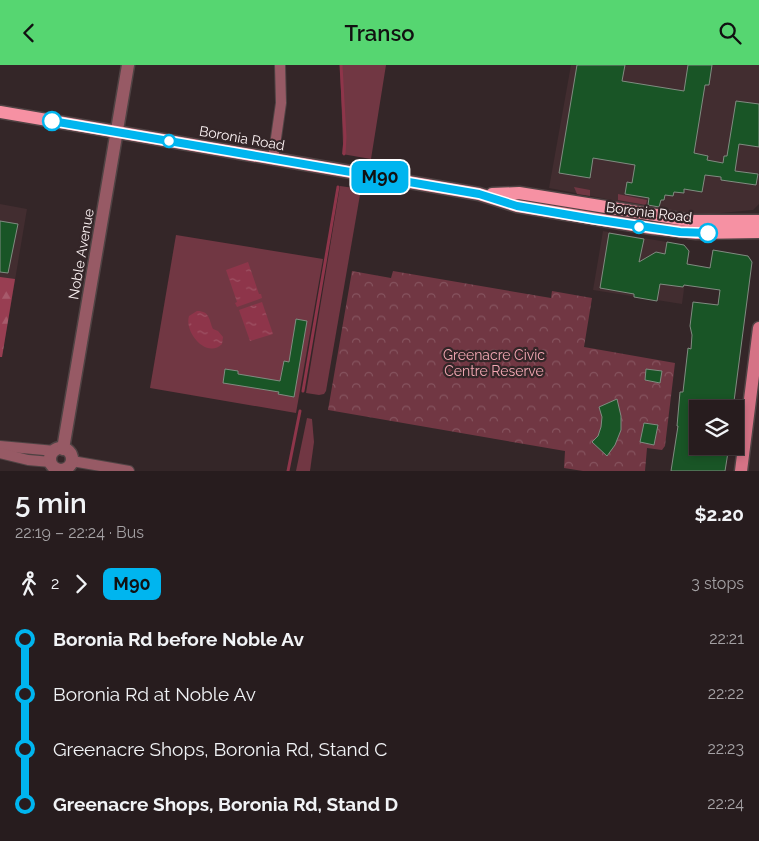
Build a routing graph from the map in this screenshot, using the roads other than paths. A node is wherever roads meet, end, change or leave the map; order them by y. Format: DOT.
graph roads {
  1 [pos="128,65"];
  2 [pos="280,65"];
  3 [pos="0,112"];
  4 [pos="116,132"];
  5 [pos="273,159"];
  6 [pos="479,194"];
  7 [pos="759,221"];
  8 [pos="759,232"];
  9 [pos="759,328"];
  10 [pos="0,446"];
  11 [pos="0,453"];
  12 [pos="58,461"];
  13 [pos="72,461"];
  14 [pos="129,471"];
  15 [pos="741,471"];
  1 -- 4 [label="street, Noble Avenue"];
  2 -- 5 [label="street"];
  3 -- 4 [label="main road, Boronia Road"];
  4 -- 5 [label="main road, Boronia Road"];
  4 -- 12 [label="street, Noble Avenue"];
  5 -- 6 [label="main road, Boronia Road"];
  6 -- 7 [label="main road, Boronia Road"];
  6 -- 8 [label="main road, Boronia Road"];
  9 -- 15 [label="main road"];
  10 -- 12 [label="street"];
  11 -- 12 [label="street"];
  12 -- 13 [label="street"];
  13 -- 14 [label="street"];
}
